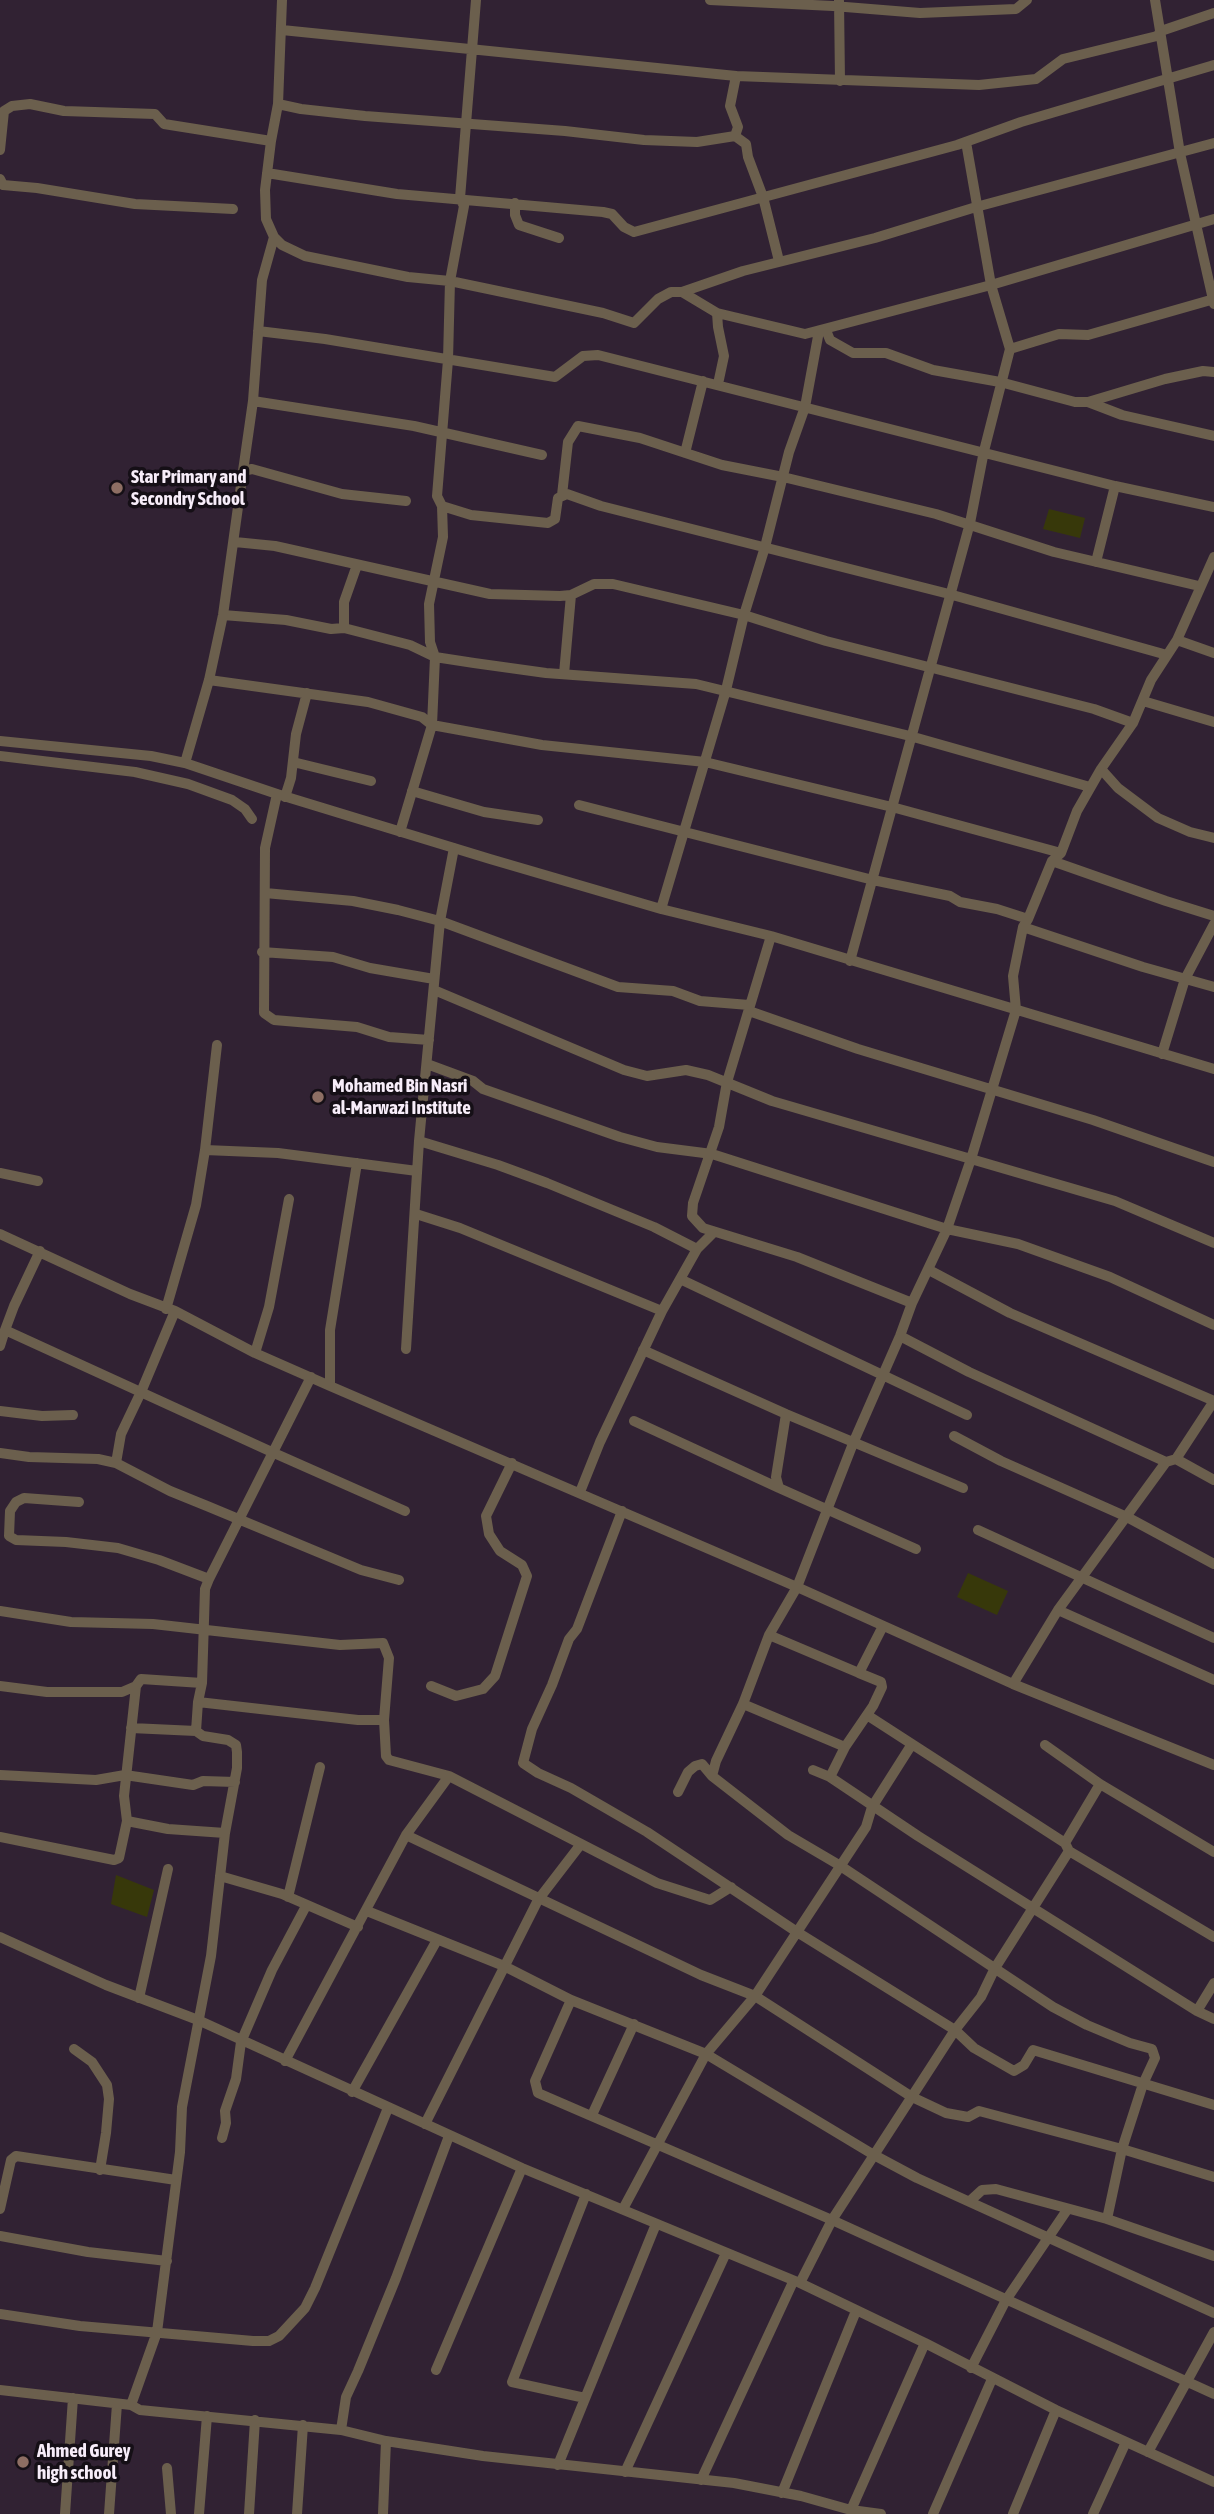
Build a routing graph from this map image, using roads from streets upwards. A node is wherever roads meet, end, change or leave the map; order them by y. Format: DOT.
graph roads {
  1 [pos="282,0"];
  2 [pos="476,0"];
  3 [pos="709,0"];
  4 [pos="1027,0"];
  5 [pos="1155,0"];
  6 [pos="839,3"];
  7 [pos="1214,13"];
  8 [pos="282,30"];
  9 [pos="1161,31"];
  10 [pos="471,49"];
  11 [pos="1214,65"];
  12 [pos="736,76"];
  13 [pos="1168,79"];
  14 [pos="839,81"];
  15 [pos="278,104"];
  16 [pos="467,123"];
  17 [pos="735,136"];
  18 [pos="271,141"];
  19 [pos="966,142"];
  20 [pos="1214,142"];
  21 [pos="0,144"];
  22 [pos="0,150"];
  23 [pos="1180,153"];
  24 [pos="267,173"];
  25 [pos="0,179"];
  26 [pos="763,197"];
  27 [pos="460,198"];
  28 [pos="515,203"];
  29 [pos="976,207"];
  30 [pos="233,209"];
  31 [pos="1214,219"];
  32 [pos="1196,224"];
  33 [pos="274,237"];
  34 [pos="559,238"];
  35 [pos="779,261"];
  36 [pos="450,281"];
  37 [pos="991,285"];
  38 [pos="682,292"];
  39 [pos="1213,301"];
  40 [pos="717,313"];
  41 [pos="823,330"];
  42 [pos="258,331"];
  43 [pos="1010,349"];
  44 [pos="448,360"];
  45 [pos="1214,372"];
  46 [pos="703,381"];
  47 [pos="1000,382"];
  48 [pos="718,384"];
  49 [pos="253,401"];
  50 [pos="1088,402"];
  51 [pos="805,407"];
  52 [pos="442,432"];
  53 [pos="1214,436"];
  54 [pos="984,451"];
  55 [pos="685,453"];
  56 [pos="542,455"];
  57 [pos="243,471"];
  58 [pos="783,477"];
  59 [pos="1115,486"];
  60 [pos="562,495"];
  61 [pos="406,501"];
  62 [pos="442,506"];
  63 [pos="1214,507"];
  64 [pos="970,523"];
  65 [pos="235,541"];
  66 [pos="765,547"];
  67 [pos="1214,557"];
  68 [pos="1097,562"];
  69 [pos="357,565"];
  70 [pos="1210,573"];
  71 [pos="433,582"];
  72 [pos="1199,586"];
  73 [pos="949,594"];
  74 [pos="571,595"];
  75 [pos="223,615"];
  76 [pos="744,615"];
  77 [pos="344,628"];
  78 [pos="1177,640"];
  79 [pos="1214,653"];
  80 [pos="1167,655"];
  81 [pos="435,657"];
  82 [pos="932,666"];
  83 [pos="564,674"];
  84 [pos="209,680"];
  85 [pos="726,690"];
  86 [pos="307,693"];
  87 [pos="1143,701"];
  88 [pos="1214,722"];
  89 [pos="1133,723"];
  90 [pos="432,725"];
  91 [pos="910,736"];
  92 [pos="0,741"];
  93 [pos="0,756"];
  94 [pos="293,762"];
  95 [pos="705,762"];
  96 [pos="185,763"];
  97 [pos="1101,769"];
  98 [pos="371,781"];
  99 [pos="1090,787"];
  100 [pos="412,791"];
  101 [pos="281,796"];
  102 [pos="579,805"];
  103 [pos="892,807"];
  104 [pos="252,819"];
  105 [pos="538,820"];
  106 [pos="400,832"];
  107 [pos="683,832"];
  108 [pos="1214,838"];
  109 [pos="454,848"];
  110 [pos="1060,853"];
  111 [pos="1052,861"];
  112 [pos="873,880"];
  113 [pos="265,893"];
  114 [pos="661,909"];
  115 [pos="1214,915"];
  116 [pos="440,921"];
  117 [pos="1026,923"];
  118 [pos="1214,924"];
  119 [pos="771,936"];
  120 [pos="262,952"];
  121 [pos="850,961"];
  122 [pos="1185,979"];
  123 [pos="434,985"];
  124 [pos="1214,987"];
  125 [pos="749,1008"];
  126 [pos="1016,1010"];
  127 [pos="429,1041"];
  128 [pos="217,1045"];
  129 [pos="1162,1054"];
  130 [pos="427,1064"];
  131 [pos="1214,1069"];
  132 [pos="727,1082"];
  133 [pos="993,1089"];
  134 [pos="419,1141"];
  135 [pos="205,1150"];
  136 [pos="712,1154"];
  137 [pos="971,1159"];
  138 [pos="1214,1162"];
  139 [pos="357,1163"];
  140 [pos="417,1171"];
  141 [pos="0,1173"];
  142 [pos="38,1181"];
  143 [pos="289,1199"];
  144 [pos="416,1214"];
  145 [pos="947,1228"];
  146 [pos="714,1233"];
  147 [pos="0,1234"];
  148 [pos="1214,1243"];
  149 [pos="697,1249"];
  150 [pos="40,1251"];
  151 [pos="929,1270"];
  152 [pos="680,1279"];
  153 [pos="912,1303"];
  154 [pos="170,1310"];
  155 [pos="662,1311"];
  156 [pos="1214,1325"];
  157 [pos="5,1330"];
  158 [pos="900,1336"];
  159 [pos="0,1346"];
  160 [pos="406,1349"];
  161 [pos="643,1350"];
  162 [pos="255,1353"];
  163 [pos="311,1377"];
  164 [pos="883,1377"];
  165 [pos="330,1385"];
  166 [pos="141,1392"];
  167 [pos="1214,1401"];
  168 [pos="0,1411"];
  169 [pos="786,1414"];
  170 [pos="73,1415"];
  171 [pos="967,1415"];
  172 [pos="634,1421"];
  173 [pos="954,1436"];
  174 [pos="854,1441"];
  175 [pos="274,1453"];
  176 [pos="0,1454"];
  177 [pos="1171,1460"];
  178 [pos="116,1463"];
  179 [pos="512,1463"];
  180 [pos="1214,1480"];
  181 [pos="779,1488"];
  182 [pos="963,1488"];
  183 [pos="580,1492"];
  184 [pos="79,1502"];
  185 [pos="826,1508"];
  186 [pos="405,1511"];
  187 [pos="622,1511"];
  188 [pos="1127,1517"];
  189 [pos="240,1518"];
  190 [pos="978,1530"];
  191 [pos="916,1549"];
  192 [pos="1214,1564"];
  193 [pos="1083,1578"];
  194 [pos="209,1579"];
  195 [pos="399,1580"];
  196 [pos="797,1587"];
  197 [pos="1058,1610"];
  198 [pos="0,1611"];
  199 [pos="883,1626"];
  200 [pos="203,1631"];
  201 [pos="769,1635"];
  202 [pos="1214,1638"];
  203 [pos="859,1673"];
  204 [pos="1214,1680"];
  205 [pos="202,1683"];
  206 [pos="1013,1684"];
  207 [pos="0,1686"];
  208 [pos="136,1686"];
  209 [pos="431,1686"];
  210 [pos="198,1702"];
  211 [pos="743,1704"];
  212 [pos="867,1715"];
  213 [pos="384,1720"];
  214 [pos="131,1728"];
  215 [pos="196,1731"];
  216 [pos="912,1744"];
  217 [pos="1045,1745"];
  218 [pos="845,1747"];
  219 [pos="1214,1765"];
  220 [pos="320,1767"];
  221 [pos="813,1770"];
  222 [pos="125,1774"];
  223 [pos="0,1776"];
  224 [pos="449,1776"];
  225 [pos="712,1776"];
  226 [pos="830,1777"];
  227 [pos="235,1782"];
  228 [pos="1100,1784"];
  229 [pos="678,1792"];
  230 [pos="872,1807"];
  231 [pos="127,1821"];
  232 [pos="225,1833"];
  233 [pos="406,1835"];
  234 [pos="0,1837"];
  235 [pos="581,1844"];
  236 [pos="1067,1847"];
  237 [pos="1214,1852"];
  238 [pos="839,1865"];
  239 [pos="168,1869"];
  240 [pos="220,1876"];
  241 [pos="731,1887"];
  242 [pos="288,1897"];
  243 [pos="538,1900"];
  244 [pos="306,1906"];
  245 [pos="1033,1907"];
  246 [pos="367,1911"];
  247 [pos="358,1927"];
  248 [pos="797,1932"];
  249 [pos="0,1937"];
  250 [pos="1214,1937"];
  251 [pos="437,1940"];
  252 [pos="504,1966"];
  253 [pos="995,1968"];
  254 [pos="1214,1983"];
  255 [pos="755,1996"];
  256 [pos="139,1998"];
  257 [pos="571,2000"];
  258 [pos="1197,2011"];
  259 [pos="1214,2019"];
  260 [pos="198,2020"];
  261 [pos="634,2024"];
  262 [pos="955,2030"];
  263 [pos="241,2042"];
  264 [pos="74,2049"];
  265 [pos="706,2054"];
  266 [pos="285,2061"];
  267 [pos="1143,2084"];
  268 [pos="352,2092"];
  269 [pos="912,2096"];
  270 [pos="1214,2105"];
  271 [pos="388,2108"];
  272 [pos="592,2115"];
  273 [pos="425,2124"];
  274 [pos="449,2136"];
  275 [pos="222,2138"];
  276 [pos="657,2143"];
  277 [pos="1122,2149"];
  278 [pos="874,2155"];
  279 [pos="522,2168"];
  280 [pos="100,2170"];
  281 [pos="1214,2177"];
  282 [pos="176,2180"];
  283 [pos="586,2194"];
  284 [pos="970,2201"];
  285 [pos="0,2209"];
  286 [pos="623,2209"];
  287 [pos="1067,2210"];
  288 [pos="832,2220"];
  289 [pos="1107,2220"];
  290 [pos="656,2224"];
  291 [pos="0,2236"];
  292 [pos="1050,2237"];
  293 [pos="726,2253"];
  294 [pos="1214,2256"];
  295 [pos="167,2261"];
  296 [pos="797,2283"];
  297 [pos="1006,2300"];
  298 [pos="856,2311"];
  299 [pos="1214,2313"];
  300 [pos="0,2314"];
  301 [pos="157,2332"];
  302 [pos="1214,2332"];
  303 [pos="925,2343"];
  304 [pos="971,2368"];
  305 [pos="436,2370"];
  306 [pos="992,2379"];
  307 [pos="1186,2383"];
  308 [pos="0,2390"];
  309 [pos="1214,2394"];
  310 [pos="585,2398"];
  311 [pos="73,2399"];
  312 [pos="117,2404"];
  313 [pos="131,2405"];
  314 [pos="1056,2410"];
  315 [pos="207,2416"];
  316 [pos="256,2420"];
  317 [pos="303,2425"];
  318 [pos="341,2430"];
  319 [pos="386,2441"];
  320 [pos="1126,2442"];
  321 [pos="1149,2452"];
  322 [pos="558,2465"];
  323 [pos="167,2468"];
  324 [pos="625,2472"];
  325 [pos="701,2480"];
  326 [pos="1214,2482"];
  327 [pos="782,2493"];
  328 [pos="851,2510"];
  329 [pos="65,2514"];
  330 [pos="109,2514"];
  331 [pos="171,2514"];
  332 [pos="198,2514"];
  333 [pos="249,2514"];
  334 [pos="297,2514"];
  335 [pos="383,2514"];
  336 [pos="880,2514"];
  337 [pos="933,2514"];
  338 [pos="1013,2514"];
  339 [pos="1093,2514"];
  1 -- 8 [label="street"];
  2 -- 10 [label="street"];
  3 -- 6 [label="street"];
  4 -- 6 [label="street"];
  5 -- 9 [label="street"];
  6 -- 14 [label="street"];
  7 -- 9 [label="street"];
  8 -- 10 [label="street"];
  8 -- 15 [label="street"];
  9 -- 13 [label="street"];
  9 -- 14 [label="street"];
  10 -- 12 [label="street"];
  10 -- 16 [label="street"];
  11 -- 13 [label="street"];
  12 -- 14 [label="street"];
  12 -- 17 [label="street"];
  13 -- 19 [label="street"];
  13 -- 23 [label="street"];
  15 -- 16 [label="street"];
  15 -- 18 [label="street"];
  16 -- 17 [label="street"];
  16 -- 27 [label="street"];
  17 -- 26 [label="street"];
  18 -- 21 [label="street"];
  18 -- 24 [label="street"];
  19 -- 26 [label="street"];
  19 -- 29 [label="street"];
  20 -- 23 [label="street"];
  21 -- 22 [label="street"];
  23 -- 29 [label="street"];
  23 -- 32 [label="street"];
  24 -- 27 [label="street"];
  24 -- 33 [label="street"];
  25 -- 30 [label="street"];
  26 -- 28 [label="street"];
  26 -- 35 [label="street"];
  27 -- 28 [label="street"];
  27 -- 36 [label="street"];
  28 -- 34 [label="street"];
  29 -- 35 [label="street"];
  29 -- 37 [label="street"];
  31 -- 32 [label="street"];
  32 -- 37 [label="street"];
  32 -- 39 [label="street"];
  33 -- 36 [label="street"];
  33 -- 42 [label="street"];
  35 -- 38 [label="street"];
  36 -- 38 [label="street"];
  36 -- 44 [label="street"];
  37 -- 41 [label="street"];
  37 -- 43 [label="street"];
  38 -- 40 [label="street"];
  39 -- 43 [label="street"];
  40 -- 41 [label="street"];
  40 -- 48 [label="street"];
  41 -- 47 [label="street"];
  41 -- 51 [label="street"];
  42 -- 44 [label="street"];
  42 -- 49 [label="street"];
  43 -- 47 [label="street"];
  44 -- 46 [label="street"];
  44 -- 52 [label="street"];
  45 -- 50 [label="street"];
  46 -- 48 [label="street"];
  46 -- 55 [label="street"];
  47 -- 50 [label="street"];
  47 -- 54 [label="street"];
  48 -- 51 [label="street"];
  49 -- 52 [label="street"];
  49 -- 57 [label="street"];
  50 -- 53 [label="street"];
  51 -- 54 [label="street"];
  51 -- 58 [label="street"];
  52 -- 56 [label="street"];
  52 -- 62 [label="street"];
  54 -- 59 [label="street"];
  54 -- 64 [label="street"];
  55 -- 58 [label="street"];
  55 -- 60 [label="street"];
  57 -- 61 [label="street"];
  57 -- 65 [label="street"];
  58 -- 64 [label="street"];
  58 -- 66 [label="street"];
  59 -- 63 [label="street"];
  59 -- 68 [label="street"];
  60 -- 62 [label="street"];
  60 -- 66 [label="street"];
  62 -- 71 [label="street"];
  64 -- 68 [label="street"];
  64 -- 73 [label="street"];
  65 -- 69 [label="street"];
  65 -- 75 [label="street"];
  66 -- 73 [label="street"];
  66 -- 76 [label="street"];
  67 -- 70 [label="street"];
  68 -- 72 [label="street"];
  69 -- 71 [label="street"];
  69 -- 77 [label="street"];
  70 -- 72 [label="street"];
  71 -- 74 [label="street"];
  71 -- 81 [label="street"];
  72 -- 78 [label="street"];
  73 -- 80 [label="street"];
  73 -- 82 [label="street"];
  74 -- 76 [label="street"];
  74 -- 83 [label="street"];
  75 -- 77 [label="street"];
  75 -- 84 [label="street"];
  76 -- 82 [label="street"];
  76 -- 85 [label="street"];
  77 -- 81 [label="street"];
  78 -- 79 [label="street"];
  78 -- 80 [label="street"];
  80 -- 87 [label="street"];
  81 -- 83 [label="street"];
  81 -- 90 [label="street"];
  82 -- 89 [label="street"];
  82 -- 91 [label="street"];
  83 -- 85 [label="street"];
  84 -- 86 [label="street"];
  84 -- 96 [label="street"];
  85 -- 91 [label="street"];
  85 -- 95 [label="street"];
  86 -- 90 [label="street"];
  86 -- 94 [label="street"];
  87 -- 88 [label="street"];
  87 -- 89 [label="street"];
  89 -- 97 [label="street"];
  90 -- 95 [label="street"];
  90 -- 100 [label="street"];
  91 -- 99 [label="street"];
  91 -- 103 [label="street"];
  92 -- 96 [label="street"];
  93 -- 104 [label="street"];
  94 -- 98 [label="street"];
  94 -- 101 [label="street"];
  95 -- 103 [label="street"];
  95 -- 107 [label="street"];
  96 -- 101 [label="street"];
  97 -- 99 [label="street"];
  97 -- 108 [label="street"];
  99 -- 110 [label="street"];
  100 -- 105 [label="street"];
  100 -- 106 [label="street"];
  101 -- 106 [label="street"];
  101 -- 113 [label="street"];
  102 -- 107 [label="street"];
  103 -- 110 [label="street"];
  103 -- 112 [label="street"];
  106 -- 109 [label="street"];
  107 -- 112 [label="street"];
  107 -- 114 [label="street"];
  109 -- 114 [label="street"];
  109 -- 116 [label="street"];
  110 -- 111 [label="street"];
  111 -- 115 [label="street"];
  111 -- 117 [label="street"];
  112 -- 117 [label="street"];
  112 -- 121 [label="street"];
  113 -- 116 [label="street"];
  113 -- 120 [label="street"];
  114 -- 119 [label="street"];
  116 -- 123 [label="street"];
  116 -- 125 [label="street"];
  117 -- 122 [label="street"];
  117 -- 126 [label="street"];
  118 -- 122 [label="street"];
  119 -- 121 [label="street"];
  119 -- 125 [label="street"];
  120 -- 123 [label="street"];
  120 -- 127 [label="street"];
  121 -- 126 [label="street"];
  122 -- 124 [label="street"];
  122 -- 129 [label="street"];
  123 -- 127 [label="street"];
  123 -- 132 [label="street"];
  125 -- 132 [label="street"];
  125 -- 133 [label="street"];
  126 -- 129 [label="street"];
  126 -- 133 [label="street"];
  127 -- 130 [label="street"];
  128 -- 135 [label="street"];
  129 -- 131 [label="street"];
  130 -- 134 [label="street"];
  130 -- 136 [label="street"];
  132 -- 136 [label="street"];
  132 -- 137 [label="street"];
  133 -- 137 [label="street"];
  133 -- 138 [label="street"];
  134 -- 140 [label="street"];
  134 -- 149 [label="street"];
  135 -- 139 [label="street"];
  135 -- 154 [label="street"];
  136 -- 145 [label="street"];
  136 -- 146 [label="street"];
  137 -- 145 [label="street"];
  137 -- 148 [label="street"];
  139 -- 140 [label="street"];
  139 -- 165 [label="street"];
  140 -- 144 [label="street"];
  141 -- 142 [label="street"];
  143 -- 162 [label="street"];
  144 -- 155 [label="street"];
  144 -- 160 [label="street"];
  145 -- 151 [label="street"];
  145 -- 156 [label="street"];
  146 -- 149 [label="street"];
  146 -- 153 [label="street"];
  147 -- 150 [label="street"];
  149 -- 152 [label="street"];
  150 -- 154 [label="street"];
  150 -- 157 [label="street"];
  151 -- 153 [label="street"];
  151 -- 167 [label="street"];
  152 -- 155 [label="street"];
  152 -- 164 [label="street"];
  153 -- 158 [label="street"];
  154 -- 162 [label="street"];
  154 -- 166 [label="street"];
  155 -- 161 [label="street"];
  157 -- 159 [label="street"];
  157 -- 166 [label="street"];
  158 -- 164 [label="street"];
  158 -- 177 [label="street"];
  161 -- 169 [label="street"];
  161 -- 183 [label="street"];
  162 -- 163 [label="street"];
  163 -- 165 [label="street"];
  163 -- 175 [label="street"];
  164 -- 171 [label="street"];
  164 -- 174 [label="street"];
  165 -- 179 [label="street"];
  166 -- 175 [label="street"];
  166 -- 178 [label="street"];
  167 -- 177 [label="street"];
  168 -- 170 [label="street"];
  169 -- 174 [label="street"];
  169 -- 181 [label="street"];
  172 -- 181 [label="street"];
  173 -- 188 [label="street"];
  174 -- 182 [label="street"];
  174 -- 185 [label="street"];
  175 -- 186 [label="street"];
  175 -- 189 [label="street"];
  176 -- 178 [label="street"];
  177 -- 180 [label="street"];
  177 -- 188 [label="street"];
  178 -- 189 [label="street"];
  179 -- 183 [label="street"];
  179 -- 209 [label="street"];
  181 -- 185 [label="street"];
  183 -- 187 [label="street"];
  184 -- 194 [label="street"];
  185 -- 191 [label="street"];
  185 -- 196 [label="street"];
  187 -- 196 [label="street"];
  187 -- 241 [label="street"];
  188 -- 192 [label="street"];
  188 -- 193 [label="street"];
  189 -- 194 [label="street"];
  189 -- 195 [label="street"];
  190 -- 193 [label="street"];
  193 -- 197 [label="street"];
  193 -- 202 [label="street"];
  194 -- 200 [label="street"];
  196 -- 199 [label="street"];
  196 -- 201 [label="street"];
  197 -- 204 [label="street"];
  197 -- 206 [label="street"];
  198 -- 200 [label="street"];
  199 -- 203 [label="street"];
  199 -- 206 [label="street"];
  200 -- 205 [label="street"];
  200 -- 213 [label="street"];
  201 -- 203 [label="street"];
  201 -- 211 [label="street"];
  203 -- 212 [label="street"];
  205 -- 208 [label="street"];
  205 -- 210 [label="street"];
  206 -- 219 [label="street"];
  207 -- 208 [label="street"];
  208 -- 214 [label="street"];
  210 -- 213 [label="street"];
  210 -- 215 [label="street"];
  211 -- 218 [label="street"];
  211 -- 225 [label="street"];
  212 -- 216 [label="street"];
  212 -- 218 [label="street"];
  213 -- 224 [label="street"];
  214 -- 215 [label="street"];
  214 -- 222 [label="street"];
  215 -- 227 [label="street"];
  216 -- 230 [label="street"];
  216 -- 236 [label="street"];
  217 -- 228 [label="street"];
  218 -- 226 [label="street"];
  220 -- 242 [label="street"];
  221 -- 226 [label="street"];
  222 -- 223 [label="street"];
  222 -- 227 [label="street"];
  222 -- 231 [label="street"];
  224 -- 233 [label="street"];
  224 -- 235 [label="street"];
  225 -- 229 [label="street"];
  225 -- 238 [label="street"];
  226 -- 230 [label="street"];
  227 -- 232 [label="street"];
  228 -- 236 [label="street"];
  228 -- 237 [label="street"];
  230 -- 238 [label="street"];
  230 -- 245 [label="street"];
  231 -- 232 [label="street"];
  231 -- 234 [label="street"];
  232 -- 240 [label="street"];
  233 -- 243 [label="street"];
  233 -- 246 [label="street"];
  235 -- 241 [label="street"];
  235 -- 243 [label="street"];
  236 -- 245 [label="street"];
  236 -- 250 [label="street"];
  238 -- 248 [label="street"];
  238 -- 253 [label="street"];
  239 -- 256 [label="street"];
  240 -- 242 [label="street"];
  240 -- 260 [label="street"];
  241 -- 248 [label="street"];
  242 -- 244 [label="street"];
  243 -- 252 [label="street"];
  243 -- 255 [label="street"];
  244 -- 247 [label="street"];
  244 -- 263 [label="street"];
  245 -- 253 [label="street"];
  245 -- 258 [label="street"];
  246 -- 247 [label="street"];
  246 -- 251 [label="street"];
  247 -- 266 [label="street"];
  248 -- 255 [label="street"];
  248 -- 262 [label="street"];
  249 -- 256 [label="street"];
  251 -- 252 [label="street"];
  251 -- 268 [label="street"];
  252 -- 257 [label="street"];
  252 -- 273 [label="street"];
  253 -- 262 [label="street"];
  253 -- 267 [label="street"];
  254 -- 258 [label="street"];
  255 -- 265 [label="street"];
  255 -- 269 [label="street"];
  256 -- 260 [label="street"];
  257 -- 261 [label="street"];
  257 -- 272 [label="street"];
  258 -- 259 [label="street"];
  260 -- 263 [label="street"];
  260 -- 282 [label="street"];
  261 -- 265 [label="street"];
  261 -- 272 [label="street"];
  262 -- 267 [label="street"];
  262 -- 269 [label="street"];
  263 -- 266 [label="street"];
  263 -- 275 [label="street"];
  264 -- 280 [label="street"];
  265 -- 276 [label="street"];
  265 -- 278 [label="street"];
  266 -- 268 [label="street"];
  267 -- 270 [label="street"];
  267 -- 277 [label="street"];
  268 -- 271 [label="street"];
  269 -- 277 [label="street"];
  269 -- 278 [label="street"];
  271 -- 273 [label="street"];
  271 -- 301 [label="street"];
  272 -- 276 [label="street"];
  273 -- 274 [label="street"];
  274 -- 279 [label="street"];
  274 -- 318 [label="street"];
  276 -- 286 [label="street"];
  276 -- 288 [label="street"];
  277 -- 281 [label="street"];
  277 -- 289 [label="street"];
  278 -- 284 [label="street"];
  278 -- 288 [label="street"];
  279 -- 283 [label="street"];
  279 -- 305 [label="street"];
  280 -- 282 [label="street"];
  280 -- 285 [label="street"];
  282 -- 295 [label="street"];
  283 -- 286 [label="street"];
  283 -- 310 [label="street"];
  284 -- 287 [label="street"];
  284 -- 292 [label="street"];
  286 -- 290 [label="street"];
  287 -- 289 [label="street"];
  287 -- 292 [label="street"];
  288 -- 296 [label="street"];
  288 -- 297 [label="street"];
  289 -- 294 [label="street"];
  290 -- 293 [label="street"];
  290 -- 310 [label="street"];
  291 -- 295 [label="street"];
  292 -- 297 [label="street"];
  292 -- 299 [label="street"];
  293 -- 296 [label="street"];
  293 -- 324 [label="street"];
  295 -- 301 [label="street"];
  296 -- 298 [label="street"];
  296 -- 325 [label="street"];
  297 -- 304 [label="street"];
  297 -- 307 [label="street"];
  298 -- 303 [label="street"];
  298 -- 327 [label="street"];
  300 -- 301 [label="street"];
  301 -- 313 [label="street"];
  302 -- 307 [label="street"];
  303 -- 304 [label="street"];
  303 -- 328 [label="street"];
  304 -- 306 [label="street"];
  306 -- 314 [label="street"];
  306 -- 337 [label="street"];
  307 -- 309 [label="street"];
  307 -- 321 [label="street"];
  308 -- 311 [label="street"];
  310 -- 322 [label="street"];
  311 -- 312 [label="street"];
  311 -- 329 [label="street"];
  312 -- 313 [label="street"];
  312 -- 330 [label="street"];
  313 -- 315 [label="street"];
  314 -- 320 [label="street"];
  314 -- 338 [label="street"];
  315 -- 316 [label="street"];
  315 -- 332 [label="street"];
  316 -- 317 [label="street"];
  316 -- 333 [label="street"];
  317 -- 318 [label="street"];
  317 -- 334 [label="street"];
  318 -- 319 [label="street"];
  319 -- 322 [label="street"];
  319 -- 335 [label="street"];
  320 -- 321 [label="street"];
  320 -- 339 [label="street"];
  321 -- 326 [label="street"];
  322 -- 324 [label="street"];
  323 -- 331 [label="street"];
  324 -- 325 [label="street"];
  325 -- 327 [label="street"];
  327 -- 328 [label="street"];
  328 -- 336 [label="street"];
}
